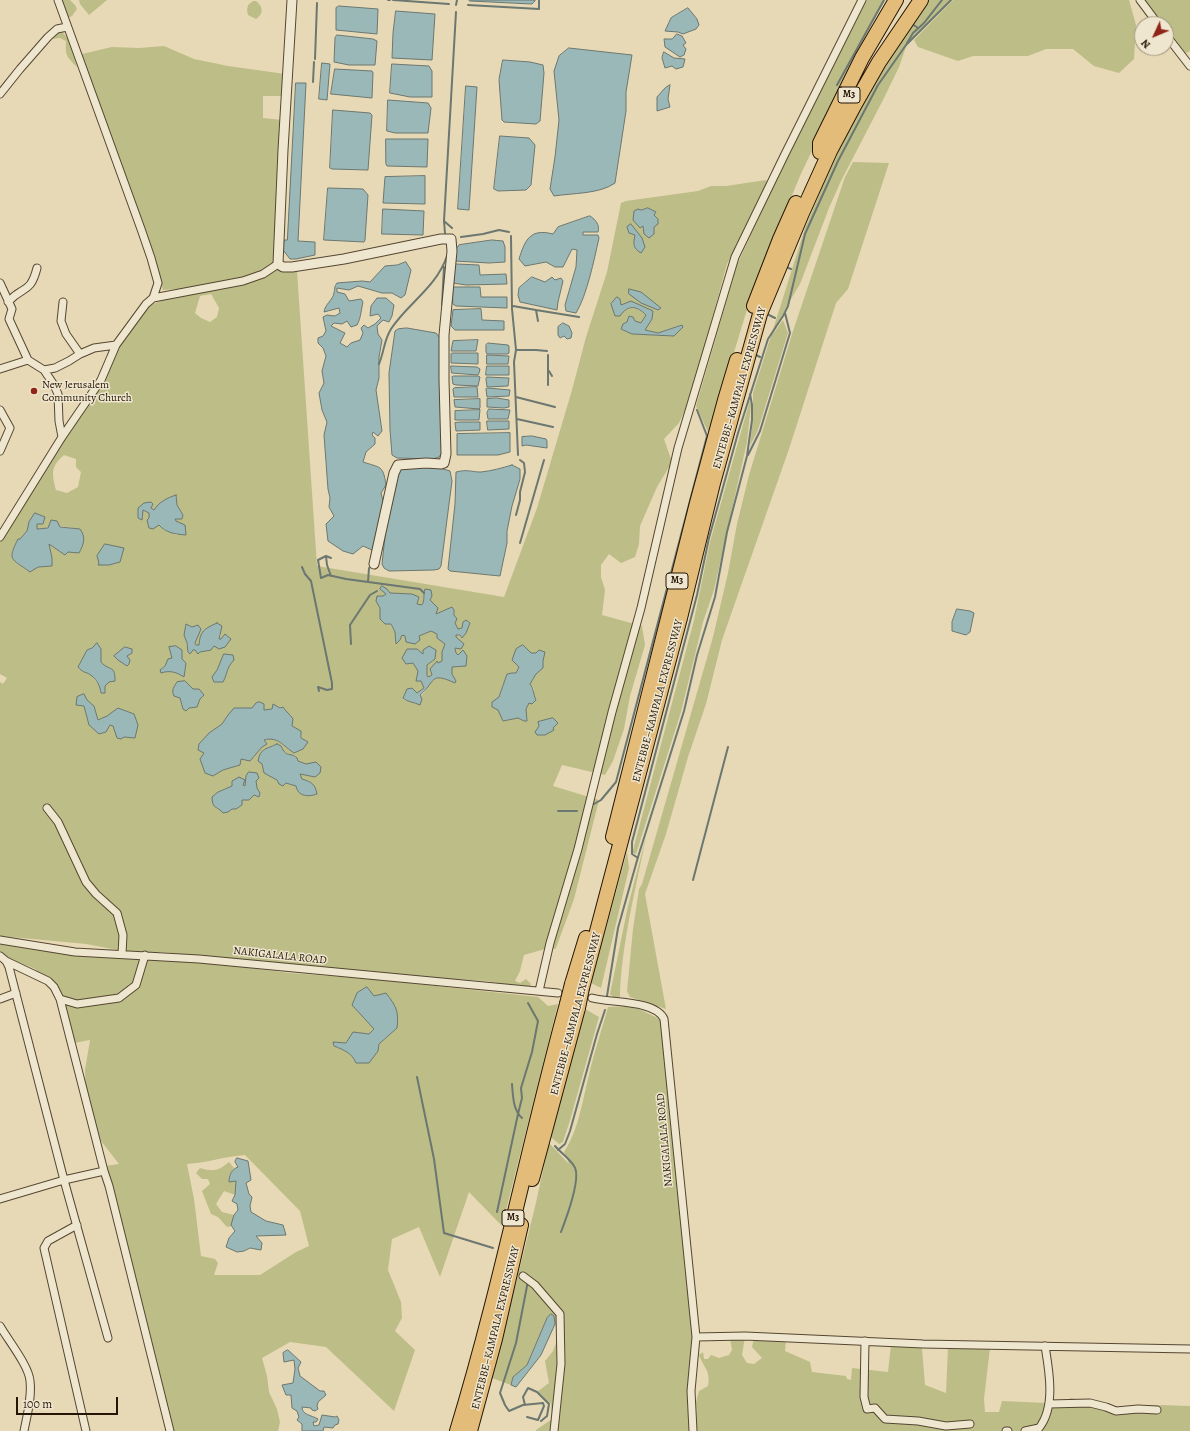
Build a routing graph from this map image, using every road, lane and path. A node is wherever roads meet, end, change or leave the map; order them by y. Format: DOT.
graph roads {
  1 [pos="58,0"];
  2 [pos="292,0"];
  3 [pos="862,0"];
  4 [pos="896,0"];
  5 [pos="909,0"];
  6 [pos="920,0"];
  7 [pos="1140,0"];
  8 [pos="1152,16"];
  9 [pos="67,27"];
  10 [pos="1174,45"];
  11 [pos="1190,66"];
  12 [pos="0,94"];
  13 [pos="820,152"];
  14 [pos="278,264"];
  15 [pos="37,268"];
  16 [pos="0,283"];
  17 [pos="153,298"];
  18 [pos="8,302"];
  19 [pos="63,302"];
  20 [pos="116,345"];
  21 [pos="80,354"];
  22 [pos="28,360"];
  23 [pos="0,369"];
  24 [pos="44,370"];
  25 [pos="0,410"];
  26 [pos="62,437"];
  27 [pos="0,451"];
  28 [pos="0,538"];
  29 [pos="374,564"];
  30 [pos="48,808"];
  31 [pos="0,940"];
  32 [pos="122,954"];
  33 [pos="145,956"];
  34 [pos="3,959"];
  35 [pos="577,986"];
  36 [pos="539,991"];
  37 [pos="558,992"];
  38 [pos="16,993"];
  39 [pos="592,998"];
  40 [pos="0,999"];
  41 [pos="60,999"];
  42 [pos="572,1006"];
  43 [pos="104,1172"];
  44 [pos="64,1180"];
  45 [pos="0,1199"];
  46 [pos="77,1225"];
  47 [pos="523,1276"];
  48 [pos="0,1326"];
  49 [pos="108,1338"];
  50 [pos="696,1338"];
  51 [pos="865,1342"];
  52 [pos="1045,1346"];
  53 [pos="1190,1350"];
  54 [pos="1049,1404"];
  55 [pos="1157,1410"];
  56 [pos="970,1424"];
  57 [pos="24,1431"];
  58 [pos="86,1431"];
  59 [pos="170,1431"];
  60 [pos="457,1431"];
  61 [pos="470,1431"];
  62 [pos="554,1431"];
  63 [pos="693,1431"];
  64 [pos="1026,1431"];
  1 -- 9 [label="street"];
  2 -- 14 [label="street"];
  3 -- 36 [label="street"];
  4 -- 13 [label="highway"];
  5 -- 13 [label="highway, M3"];
  6 -- 35 [label="highway, ENTEBBE–KAMPALA EXPRESSWAY / M3"];
  7 -- 8 [label="street"];
  9 -- 12 [label="street"];
  9 -- 17 [label="street"];
  10 -- 11 [label="street"];
  13 -- 35 [label="highway, M3"];
  14 -- 17 [label="street"];
  14 -- 29 [label="street"];
  15 -- 18 [label="street"];
  16 -- 18 [label="street"];
  17 -- 20 [label="street"];
  18 -- 22 [label="street"];
  19 -- 21 [label="street"];
  20 -- 21 [label="street"];
  20 -- 26 [label="street"];
  21 -- 24 [label="street"];
  22 -- 23 [label="street"];
  22 -- 24 [label="street"];
  24 -- 26 [label="street"];
  25 -- 27 [label="street"];
  26 -- 28 [label="street"];
  30 -- 32 [label="street"];
  31 -- 32 [label="street, NAKIGALALA ROAD"];
  32 -- 33 [label="street, NAKIGALALA ROAD"];
  33 -- 36 [label="street, NAKIGALALA ROAD"];
  33 -- 41 [label="street"];
  34 -- 38 [label="street"];
  34 -- 41 [label="street"];
  35 -- 42 [label="highway, ENTEBBE–KAMPALA EXPRESSWAY / M3, bridge"];
  36 -- 37 [label="street, NAKIGALALA ROAD"];
  38 -- 40 [label="street"];
  38 -- 44 [label="street"];
  39 -- 50 [label="street, NAKIGALALA ROAD"];
  41 -- 43 [label="street"];
  42 -- 60 [label="highway, ENTEBBE–KAMPALA EXPRESSWAY / M3"];
  42 -- 61 [label="highway, ENTEBBE–KAMPALA EXPRESSWAY / M3"];
  43 -- 44 [label="street"];
  43 -- 59 [label="street"];
  44 -- 45 [label="street"];
  44 -- 46 [label="street"];
  46 -- 49 [label="street"];
  46 -- 58 [label="street"];
  47 -- 62 [label="street"];
  48 -- 57 [label="street"];
  50 -- 51 [label="street"];
  50 -- 63 [label="street, NAKIGALALA ROAD"];
  51 -- 52 [label="street"];
  51 -- 56 [label="street"];
  52 -- 53 [label="street"];
  52 -- 54 [label="street"];
  54 -- 55 [label="street"];
  54 -- 64 [label="street"];
}
